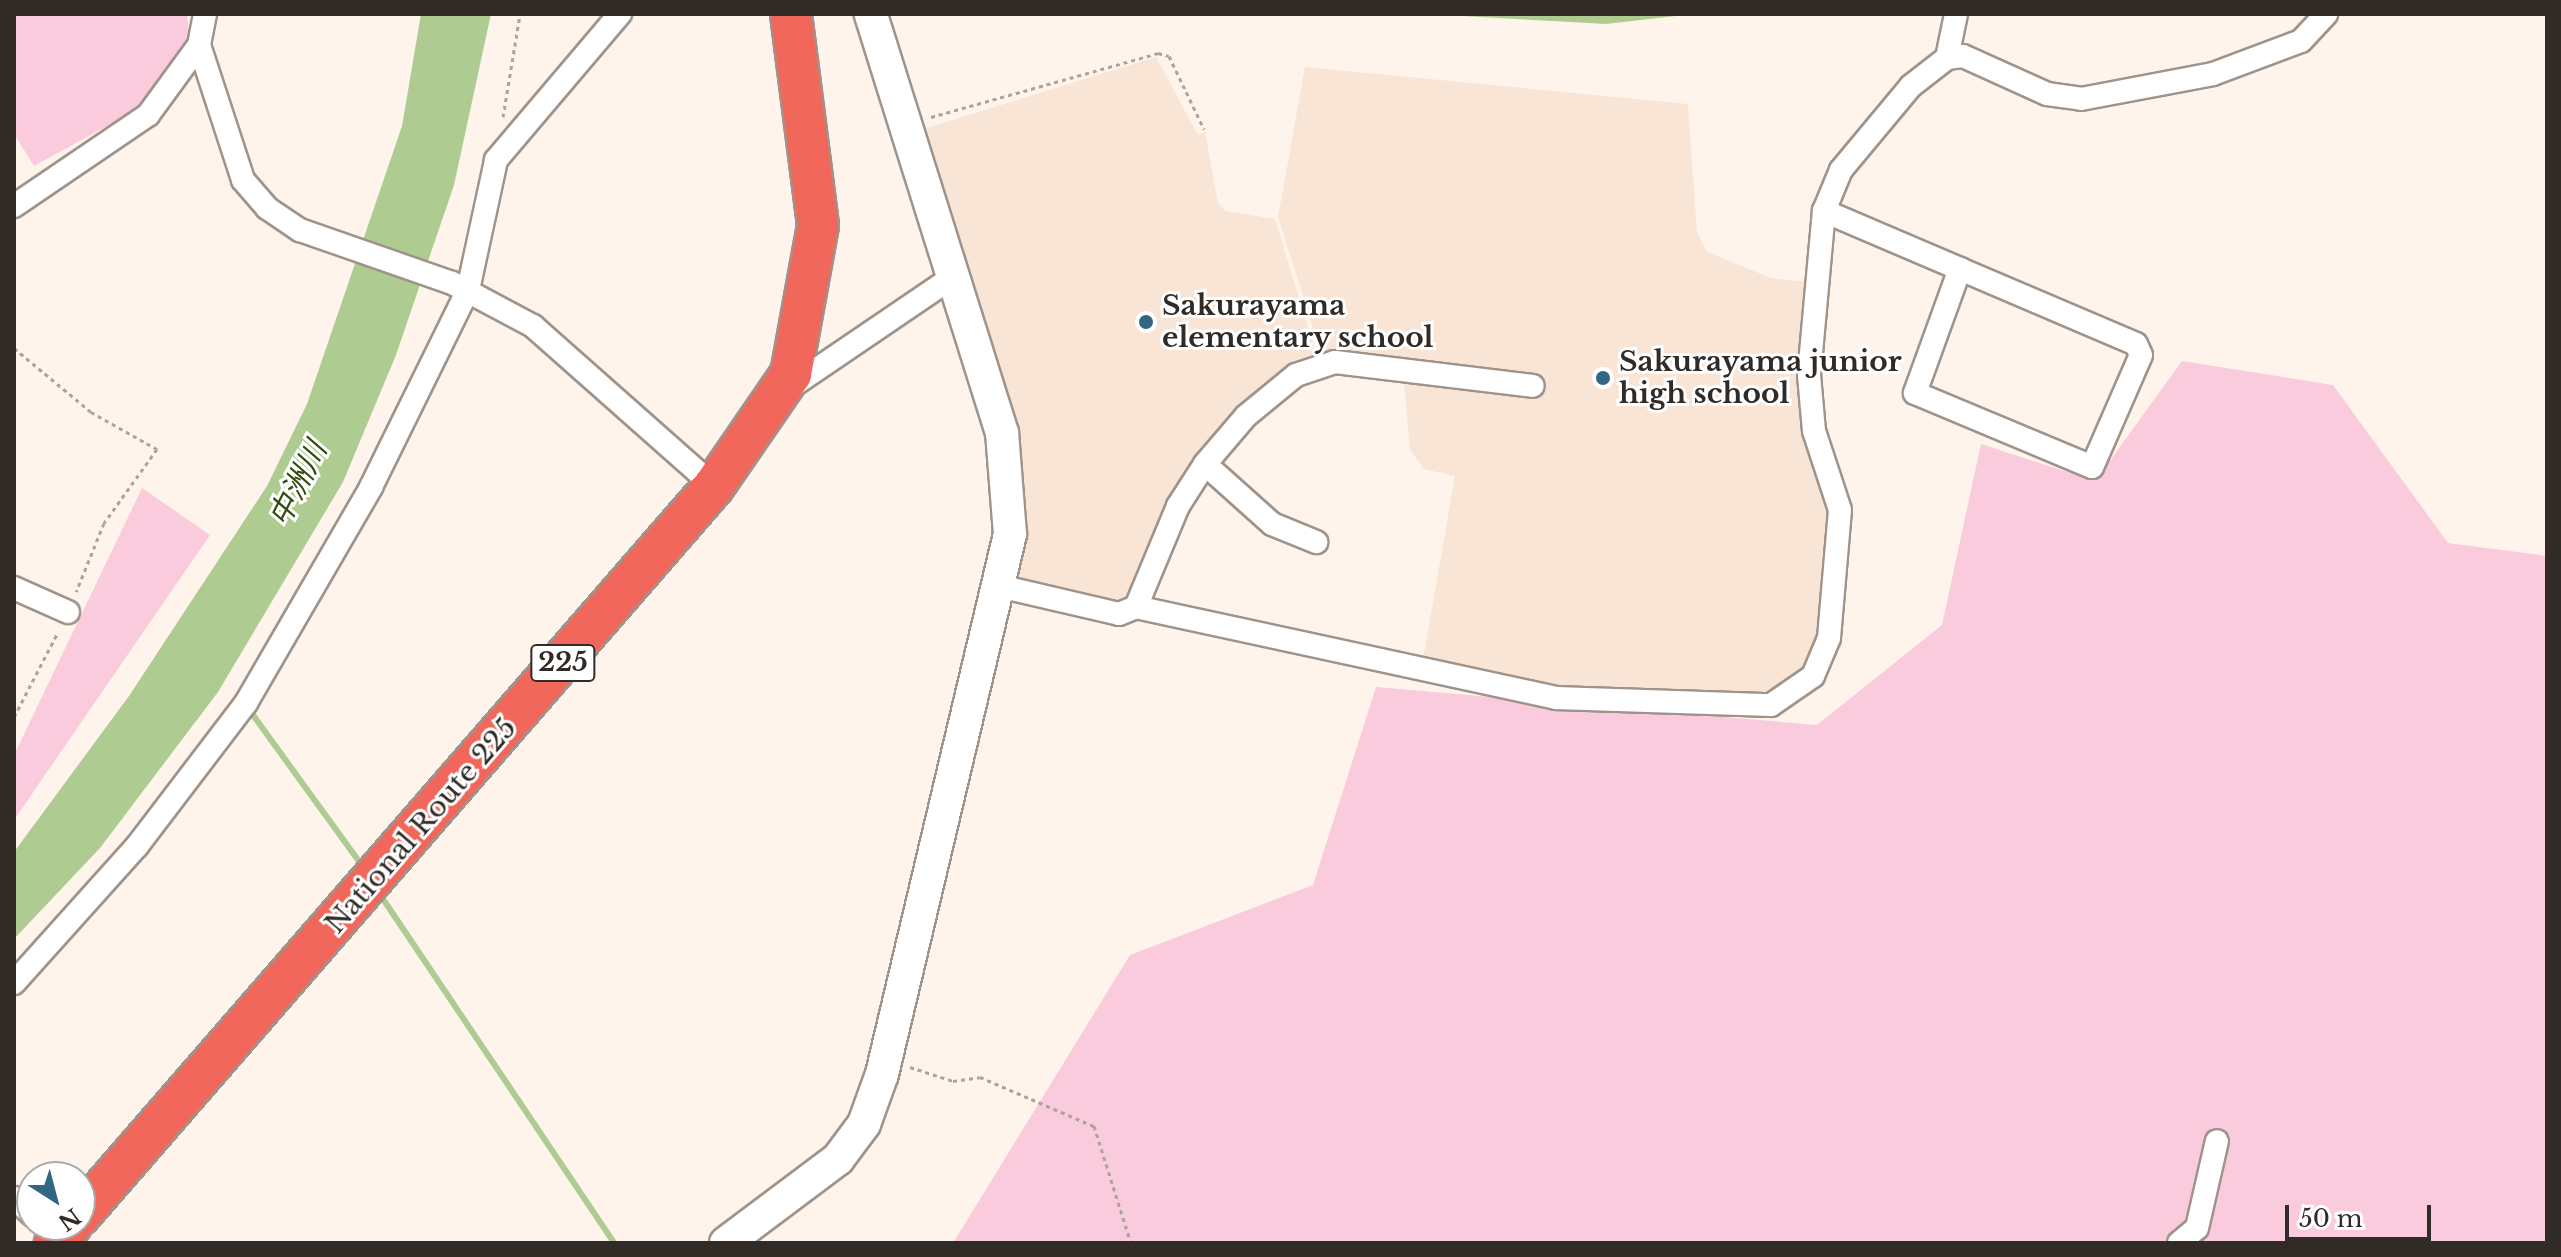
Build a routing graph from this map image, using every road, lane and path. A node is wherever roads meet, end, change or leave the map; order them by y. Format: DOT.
graph roads {
  1 [pos="205,14"];
  2 [pos="520,14"];
  3 [pos="620,14"];
  4 [pos="791,14"];
  5 [pos="871,14"];
  6 [pos="1956,14"];
  7 [pos="2326,14"];
  8 [pos="199,45"];
  9 [pos="1947,58"];
  10 [pos="908,124"];
  11 [pos="1204,129"];
  12 [pos="496,160"];
  13 [pos="14,206"];
  14 [pos="1824,211"];
  15 [pos="1960,269"];
  16 [pos="956,275"];
  17 [pos="460,286"];
  18 [pos="14,348"];
  19 [pos="1533,386"];
  20 [pos="779,394"];
  21 [pos="1205,464"];
  22 [pos="714,486"];
  23 [pos="104,523"];
  24 [pos="1316,542"];
  25 [pos="999,586"];
  26 [pos="14,588"];
  27 [pos="1136,607"];
  28 [pos="68,612"];
  29 [pos="14,983"];
  30 [pos="886,1059"];
  31 [pos="2217,1141"];
  32 [pos="96,1185"];
  33 [pos="726,1243"];
  34 [pos="1131,1243"];
  35 [pos="2179,1243"];
  1 -- 8 [label="street"];
  2 -- 12 [label="path"];
  3 -- 12 [label="street"];
  4 -- 20 [label="highway, National Route 225 / 225"];
  5 -- 10 [label="street"];
  6 -- 9 [label="street"];
  7 -- 9 [label="street"];
  8 -- 13 [label="street"];
  8 -- 17 [label="street"];
  9 -- 14 [label="street"];
  10 -- 11 [label="path"];
  10 -- 16 [label="street"];
  12 -- 17 [label="street"];
  14 -- 15 [label="street"];
  14 -- 27 [label="street"];
  15 -- 15 [label="street"];
  16 -- 20 [label="street"];
  16 -- 25 [label="street"];
  17 -- 22 [label="street"];
  17 -- 29 [label="street"];
  18 -- 23 [label="path"];
  19 -- 21 [label="street"];
  20 -- 22 [label="highway, National Route 225 / 225"];
  21 -- 24 [label="street"];
  21 -- 27 [label="street"];
  22 -- 32 [label="highway, National Route 225 / 225"];
  25 -- 27 [label="street"];
  25 -- 30 [label="street"];
  26 -- 28 [label="street"];
  30 -- 33 [label="street"];
  30 -- 34 [label="path"];
  31 -- 35 [label="street"];
}
